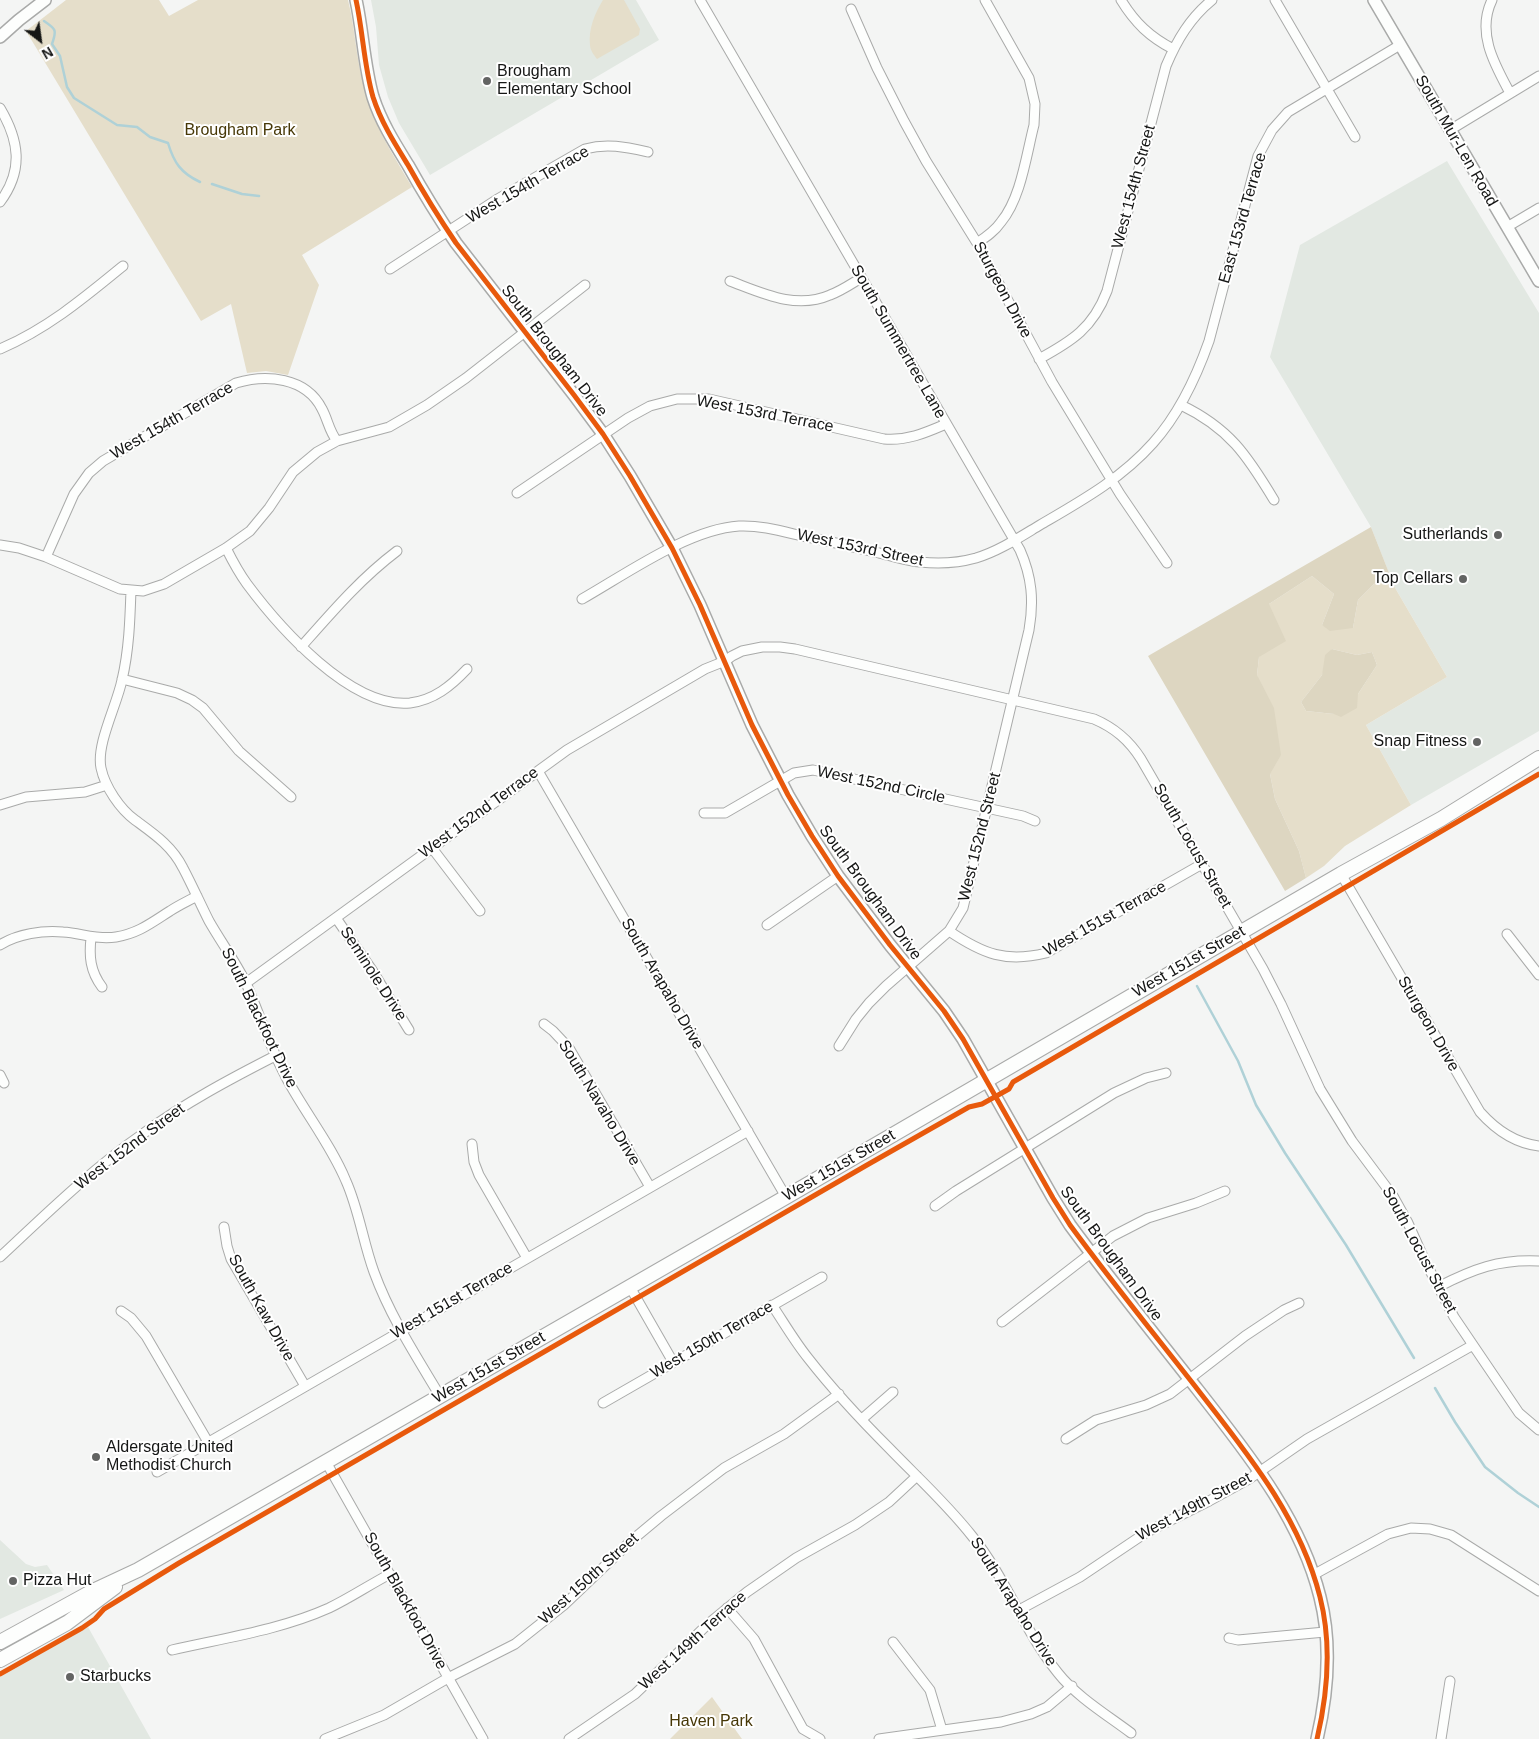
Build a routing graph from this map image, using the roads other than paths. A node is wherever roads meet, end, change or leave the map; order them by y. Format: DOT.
graph roads {
  1 [pos="46,0"];
  2 [pos="356,0"];
  3 [pos="700,0"];
  4 [pos="985,0"];
  5 [pos="1121,0"];
  6 [pos="1212,0"];
  7 [pos="1275,0"];
  8 [pos="1374,0"];
  9 [pos="1492,0"];
  10 [pos="851,9"];
  11 [pos="0,37"];
  12 [pos="1400,45"];
  13 [pos="1173,49"];
  14 [pos="1539,76"];
  15 [pos="1326,88"];
  16 [pos="1510,93"];
  17 [pos="0,108"];
  18 [pos="1450,130"];
  19 [pos="1355,137"];
  20 [pos="648,152"];
  21 [pos="0,202"];
  22 [pos="1539,208"];
  23 [pos="1507,227"];
  24 [pos="449,232"];
  25 [pos="977,243"];
  26 [pos="123,266"];
  27 [pos="390,269"];
  28 [pos="861,278"];
  29 [pos="1539,281"];
  30 [pos="730,282"];
  31 [pos="585,285"];
  32 [pos="526,333"];
  33 [pos="0,349"];
  34 [pos="1039,359"];
  35 [pos="1181,405"];
  36 [pos="1169,422"];
  37 [pos="946,424"];
  38 [pos="603,434"];
  39 [pos="337,441"];
  40 [pos="1112,481"];
  41 [pos="517,493"];
  42 [pos="1274,500"];
  43 [pos="1014,540"];
  44 [pos="0,545"];
  45 [pos="226,548"];
  46 [pos="672,548"];
  47 [pos="397,551"];
  48 [pos="46,557"];
  49 [pos="1167,563"];
  50 [pos="132,590"];
  51 [pos="582,599"];
  52 [pos="302,647"];
  53 [pos="725,661"];
  54 [pos="468,669"];
  55 [pos="122,679"];
  56 [pos="1012,700"];
  57 [pos="1539,758"];
  58 [pos="538,771"];
  59 [pos="781,781"];
  60 [pos="108,785"];
  61 [pos="291,797"];
  62 [pos="0,805"];
  63 [pos="987,809"];
  64 [pos="704,813"];
  65 [pos="1035,821"];
  66 [pos="432,848"];
  67 [pos="1202,864"];
  68 [pos="1341,874"];
  69 [pos="838,876"];
  70 [pos="197,896"];
  71 [pos="480,911"];
  72 [pos="336,918"];
  73 [pos="767,925"];
  74 [pos="949,931"];
  75 [pos="1242,931"];
  76 [pos="1508,934"];
  77 [pos="91,938"];
  78 [pos="0,945"];
  79 [pos="909,967"];
  80 [pos="1539,975"];
  81 [pos="246,984"];
  82 [pos="102,987"];
  83 [pos="544,1024"];
  84 [pos="409,1030"];
  85 [pos="839,1046"];
  86 [pos="275,1056"];
  87 [pos="1166,1073"];
  88 [pos="986,1081"];
  89 [pos="748,1131"];
  90 [pos="472,1144"];
  91 [pos="1539,1146"];
  92 [pos="1025,1148"];
  93 [pos="650,1187"];
  94 [pos="1225,1192"];
  95 [pos="786,1197"];
  96 [pos="935,1206"];
  97 [pos="224,1226"];
  98 [pos="1090,1252"];
  99 [pos="0,1258"];
  100 [pos="527,1258"];
  101 [pos="1539,1260"];
  102 [pos="822,1277"];
  103 [pos="630,1287"];
  104 [pos="1438,1287"];
  105 [pos="1299,1303"];
  106 [pos="772,1305"];
  107 [pos="120,1311"];
  108 [pos="1002,1322"];
  109 [pos="402,1330"];
  110 [pos="1474,1345"];
  111 [pos="673,1362"];
  112 [pos="1190,1379"];
  113 [pos="305,1386"];
  114 [pos="893,1392"];
  115 [pos="839,1394"];
  116 [pos="440,1396"];
  117 [pos="603,1403"];
  118 [pos="862,1420"];
  119 [pos="1539,1430"];
  120 [pos="1066,1439"];
  121 [pos="208,1442"];
  122 [pos="326,1462"];
  123 [pos="157,1472"];
  124 [pos="1260,1472"];
  125 [pos="917,1476"];
  126 [pos="138,1570"];
  127 [pos="390,1574"];
  128 [pos="1313,1575"];
  129 [pos="105,1585"];
  130 [pos="1539,1592"];
  131 [pos="727,1608"];
  132 [pos="1019,1610"];
  133 [pos="67,1623"];
  134 [pos="1325,1632"];
  135 [pos="1229,1638"];
  136 [pos="0,1642"];
  137 [pos="893,1642"];
  138 [pos="172,1650"];
  139 [pos="0,1660"];
  140 [pos="448,1678"];
  141 [pos="1450,1681"];
  142 [pos="1072,1686"];
  143 [pos="942,1730"];
  144 [pos="1131,1733"];
  145 [pos="325,1739"];
  146 [pos="483,1739"];
  147 [pos="569,1739"];
  148 [pos="820,1739"];
  149 [pos="879,1739"];
  150 [pos="1317,1739"];
  151 [pos="1441,1739"];
  1 -- 11 [label="street"];
  2 -- 24 [label="street, South Brougham Drive"];
  3 -- 28 [label="street, South Summertree Lane"];
  4 -- 25 [label="street"];
  5 -- 13 [label="street"];
  6 -- 13 [label="street, West 154th Street"];
  7 -- 15 [label="street"];
  8 -- 12 [label="street, South Mur-Len Road"];
  9 -- 16 [label="street"];
  10 -- 25 [label="street, Sturgeon Drive"];
  12 -- 15 [label="street, East 153rd Terrace"];
  12 -- 18 [label="street, South Mur-Len Road"];
  13 -- 34 [label="street, West 154th Street"];
  14 -- 16 [label="street"];
  15 -- 19 [label="street"];
  15 -- 35 [label="street, East 153rd Terrace"];
  16 -- 18 [label="street"];
  17 -- 21 [label="street"];
  18 -- 23 [label="street, South Mur-Len Road"];
  20 -- 24 [label="street, West 154th Terrace"];
  22 -- 23 [label="street"];
  23 -- 29 [label="street, South Mur-Len Road"];
  24 -- 27 [label="street, West 154th Terrace"];
  24 -- 32 [label="street, South Brougham Drive"];
  25 -- 34 [label="street, Sturgeon Drive"];
  26 -- 33 [label="street"];
  28 -- 30 [label="street"];
  28 -- 37 [label="street, South Summertree Lane"];
  31 -- 32 [label="street"];
  32 -- 38 [label="street, South Brougham Drive"];
  32 -- 39 [label="street"];
  34 -- 40 [label="street, Sturgeon Drive"];
  35 -- 36 [label="street, East 153rd Terrace"];
  35 -- 42 [label="street"];
  36 -- 40 [label="street, West 153rd Street"];
  37 -- 38 [label="street, West 153rd Terrace"];
  37 -- 43 [label="street, South Summertree Lane"];
  38 -- 41 [label="street, West 153rd Terrace"];
  38 -- 46 [label="street, South Brougham Drive"];
  39 -- 45 [label="street"];
  39 -- 48 [label="street, West 154th Terrace"];
  40 -- 43 [label="street, West 153rd Street"];
  40 -- 49 [label="street, Sturgeon Drive"];
  43 -- 46 [label="street, West 153rd Street"];
  43 -- 56 [label="street, South Summertree Lane"];
  44 -- 48 [label="street"];
  45 -- 50 [label="street"];
  45 -- 52 [label="street"];
  46 -- 51 [label="street, West 153rd Street"];
  46 -- 53 [label="street, South Brougham Drive"];
  47 -- 52 [label="street"];
  48 -- 50 [label="street"];
  50 -- 55 [label="street, South Blackfoot Drive"];
  52 -- 54 [label="street"];
  53 -- 56 [label="street, South Locust Street"];
  53 -- 58 [label="street, West 152nd Terrace"];
  53 -- 59 [label="street, South Brougham Drive"];
  55 -- 60 [label="street, South Blackfoot Drive"];
  55 -- 61 [label="street"];
  56 -- 63 [label="street, West 152nd Street"];
  56 -- 67 [label="street, South Locust Street"];
  57 -- 68 [label="main road, West 151st Street"];
  58 -- 66 [label="street, West 152nd Terrace"];
  58 -- 89 [label="street, South Arapaho Drive"];
  59 -- 63 [label="street, West 152nd Circle"];
  59 -- 64 [label="street, West 152nd Circle"];
  59 -- 69 [label="street, South Brougham Drive"];
  60 -- 62 [label="street"];
  60 -- 70 [label="street, South Blackfoot Drive"];
  63 -- 65 [label="street, West 152nd Circle"];
  63 -- 74 [label="street, West 152nd Street"];
  66 -- 71 [label="street"];
  66 -- 72 [label="street, West 152nd Terrace"];
  67 -- 74 [label="street, West 151st Terrace"];
  67 -- 75 [label="street, South Locust Street"];
  68 -- 75 [label="main road, West 151st Street"];
  68 -- 91 [label="street, Sturgeon Drive"];
  69 -- 73 [label="street"];
  69 -- 79 [label="street, South Brougham Drive"];
  70 -- 77 [label="street"];
  70 -- 81 [label="street, South Blackfoot Drive"];
  72 -- 81 [label="street, West 152nd Terrace"];
  72 -- 84 [label="street, Seminole Drive"];
  74 -- 79 [label="street, West 152nd Street"];
  75 -- 88 [label="main road, West 151st Street"];
  75 -- 104 [label="street, South Locust Street"];
  76 -- 80 [label="street"];
  77 -- 78 [label="street"];
  77 -- 82 [label="street"];
  79 -- 85 [label="street, West 152nd Street"];
  79 -- 88 [label="street, South Brougham Drive"];
  81 -- 86 [label="street, South Blackfoot Drive"];
  83 -- 93 [label="street, South Navaho Drive"];
  86 -- 99 [label="street, West 152nd Street"];
  86 -- 109 [label="street, South Blackfoot Drive"];
  87 -- 92 [label="street"];
  88 -- 92 [label="street, South Brougham Drive"];
  88 -- 95 [label="main road, West 151st Street"];
  89 -- 93 [label="street, West 151st Terrace"];
  89 -- 95 [label="street, South Arapaho Drive"];
  90 -- 100 [label="street"];
  92 -- 96 [label="street"];
  92 -- 98 [label="street, South Brougham Drive"];
  93 -- 100 [label="street, West 151st Terrace"];
  94 -- 98 [label="street"];
  95 -- 103 [label="main road, West 151st Street"];
  97 -- 113 [label="street, South Kaw Drive"];
  98 -- 108 [label="street"];
  98 -- 112 [label="street, South Brougham Drive"];
  100 -- 109 [label="street, West 151st Terrace"];
  101 -- 104 [label="street"];
  102 -- 106 [label="street, West 150th Terrace"];
  103 -- 111 [label="street"];
  103 -- 116 [label="main road, West 151st Street"];
  104 -- 110 [label="street, South Locust Street"];
  105 -- 112 [label="street"];
  106 -- 111 [label="street, West 150th Terrace"];
  106 -- 115 [label="street, South Arapaho Drive"];
  107 -- 121 [label="street"];
  109 -- 113 [label="street, West 151st Terrace"];
  109 -- 116 [label="street, South Blackfoot Drive"];
  110 -- 119 [label="street, South Locust Street"];
  110 -- 124 [label="street, West 149th Street"];
  111 -- 117 [label="street, West 150th Terrace"];
  112 -- 120 [label="street"];
  112 -- 124 [label="street, South Brougham Drive"];
  113 -- 121 [label="street, West 151st Terrace"];
  114 -- 118 [label="street"];
  115 -- 118 [label="street, South Arapaho Drive"];
  115 -- 140 [label="street, West 150th Street"];
  116 -- 122 [label="main road, West 151st Street"];
  118 -- 125 [label="street, South Arapaho Drive"];
  121 -- 123 [label="street, West 151st Terrace"];
  122 -- 126 [label="main road, West 151st Street"];
  122 -- 127 [label="street, South Blackfoot Drive"];
  124 -- 128 [label="street, South Brougham Drive"];
  124 -- 132 [label="street, West 149th Street"];
  125 -- 131 [label="street, West 149th Terrace"];
  125 -- 132 [label="street, South Arapaho Drive"];
  126 -- 129 [label="main road, West 151st Street"];
  126 -- 133 [label="main road, West 151st Street"];
  127 -- 138 [label="street"];
  127 -- 140 [label="street, South Blackfoot Drive"];
  128 -- 130 [label="street"];
  128 -- 134 [label="street, South Brougham Drive"];
  129 -- 133 [label="main road"];
  129 -- 136 [label="main road, West 151st Street"];
  131 -- 147 [label="street, West 149th Terrace"];
  131 -- 148 [label="street"];
  132 -- 142 [label="street, South Arapaho Drive"];
  133 -- 139 [label="main road, West 151st Street"];
  134 -- 135 [label="street"];
  134 -- 150 [label="street, South Brougham Drive"];
  137 -- 143 [label="street"];
  140 -- 145 [label="street, West 150th Street"];
  140 -- 146 [label="street, South Blackfoot Drive"];
  141 -- 151 [label="street"];
  142 -- 143 [label="street"];
  142 -- 144 [label="street, South Arapaho Drive"];
  143 -- 149 [label="street"];
}
